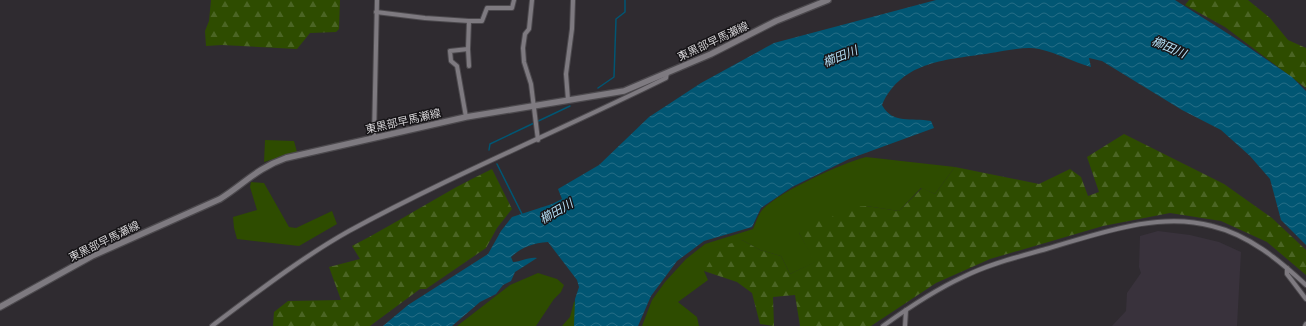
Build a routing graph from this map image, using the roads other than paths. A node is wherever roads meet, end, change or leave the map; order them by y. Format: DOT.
graph roads {
  1 [pos="377,0"];
  2 [pos="514,0"];
  3 [pos="532,0"];
  4 [pos="573,0"];
  5 [pos="828,0"];
  6 [pos="376,12"];
  7 [pos="469,21"];
  8 [pos="468,48"];
  9 [pos="469,66"];
  10 [pos="667,73"];
  11 [pos="568,100"];
  12 [pos="534,109"];
  13 [pos="466,117"];
  14 [pos="374,138"];
  15 [pos="538,140"];
  16 [pos="1287,268"];
  17 [pos="1306,285"];
  18 [pos="1306,299"];
  19 [pos="0,307"];
  20 [pos="906,310"];
  21 [pos="212,326"];
  22 [pos="883,326"];
  23 [pos="905,326"];
  1 -- 6 [label="street"];
  2 -- 7 [label="street"];
  3 -- 12 [label="street"];
  4 -- 11 [label="street"];
  5 -- 10 [label="main road, 東黒部早馬瀬線"];
  6 -- 7 [label="street"];
  6 -- 14 [label="street"];
  7 -- 8 [label="street"];
  8 -- 9 [label="street"];
  8 -- 13 [label="street"];
  10 -- 11 [label="main road, 東黒部早馬瀬線"];
  10 -- 15 [label="street"];
  11 -- 12 [label="main road, 東黒部早馬瀬線"];
  12 -- 13 [label="main road, 東黒部早馬瀬線"];
  12 -- 15 [label="street"];
  13 -- 14 [label="main road, 東黒部早馬瀬線"];
  14 -- 19 [label="main road, 東黒部早馬瀬線"];
  15 -- 21 [label="street"];
  16 -- 17 [label="street"];
  16 -- 18 [label="street"];
  16 -- 20 [label="street"];
  20 -- 22 [label="street"];
  20 -- 23 [label="street"];
}
